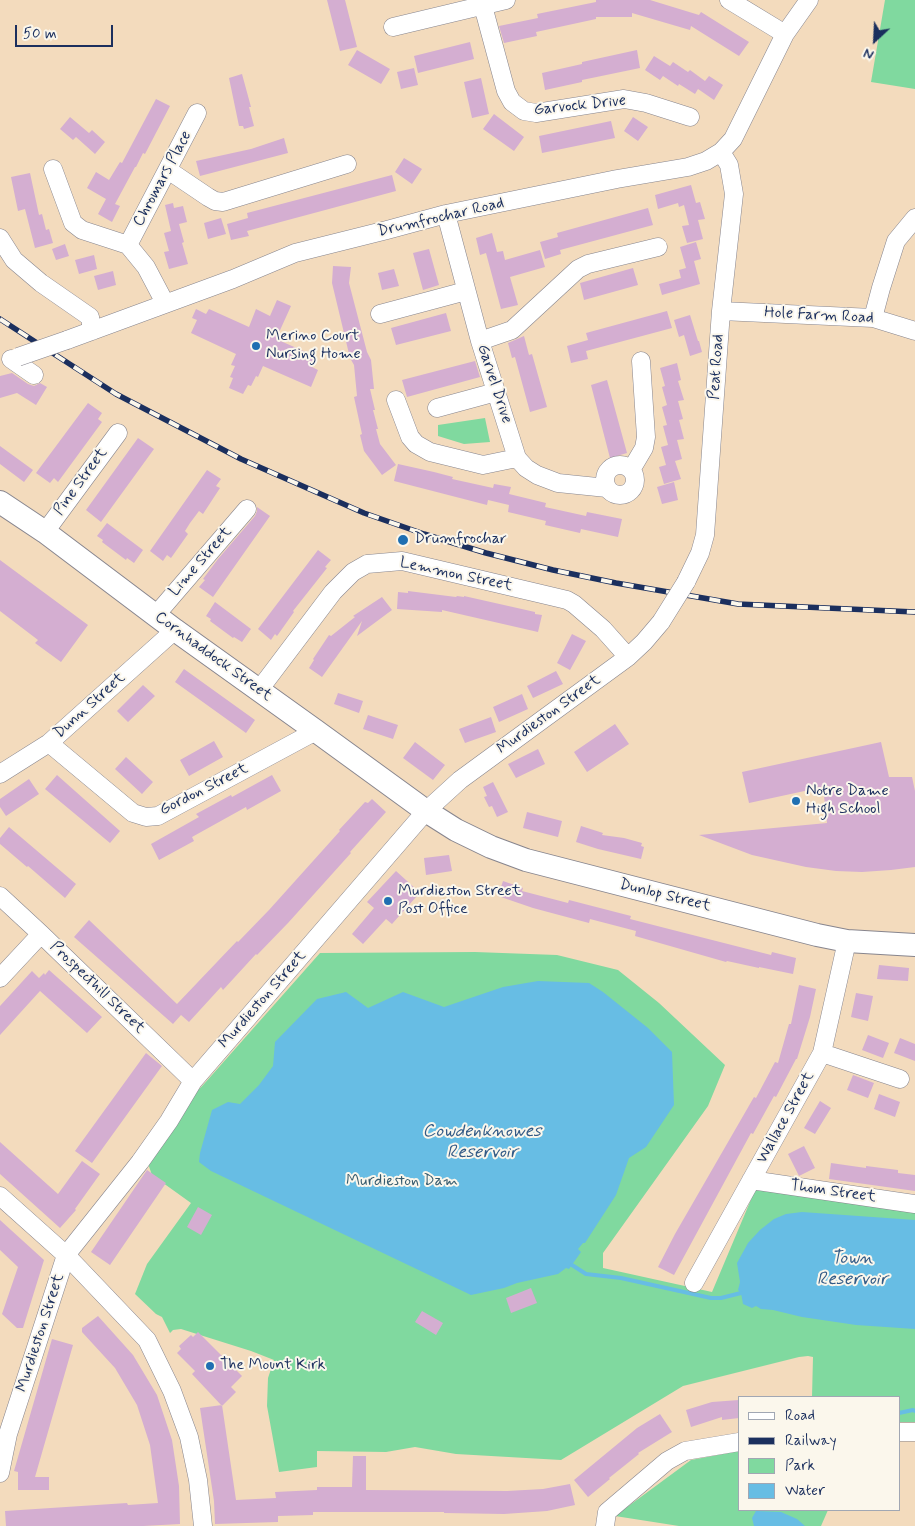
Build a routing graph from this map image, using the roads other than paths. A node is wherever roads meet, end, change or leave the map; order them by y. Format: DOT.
graph roads {
  1 [pos="506,0"];
  2 [pos="729,0"];
  3 [pos="809,0"];
  4 [pos="483,6"];
  5 [pos="393,27"];
  6 [pos="785,34"];
  7 [pos="197,114"];
  8 [pos="690,117"];
  9 [pos="721,152"];
  10 [pos="347,164"];
  11 [pos="53,169"];
  12 [pos="168,170"];
  13 [pos="446,214"];
  14 [pos="915,218"];
  15 [pos="0,238"];
  16 [pos="128,245"];
  17 [pos="658,247"];
  18 [pos="466,290"];
  19 [pos="165,303"];
  20 [pos="721,311"];
  21 [pos="380,314"];
  22 [pos="873,318"];
  23 [pos="92,330"];
  24 [pos="915,331"];
  25 [pos="480,341"];
  26 [pos="10,360"];
  27 [pos="641,361"];
  28 [pos="34,375"];
  29 [pos="496,392"];
  30 [pos="396,400"];
  31 [pos="437,408"];
  32 [pos="118,433"];
  33 [pos="517,458"];
  34 [pos="0,502"];
  35 [pos="247,509"];
  36 [pos="44,532"];
  37 [pos="155,616"];
  38 [pos="661,622"];
  39 [pos="175,630"];
  40 [pos="628,657"];
  41 [pos="259,690"];
  42 [pos="316,730"];
  43 [pos="48,743"];
  44 [pos="0,774"];
  45 [pos="426,811"];
  46 [pos="0,896"];
  47 [pos="41,934"];
  48 [pos="847,941"];
  49 [pos="915,944"];
  50 [pos="0,978"];
  51 [pos="822,1053"];
  52 [pos="900,1079"];
  53 [pos="193,1081"];
  54 [pos="751,1180"];
  55 [pos="0,1196"];
  56 [pos="915,1204"];
  57 [pos="66,1255"];
  58 [pos="694,1283"];
  59 [pos="4,1430"];
  60 [pos="900,1432"];
  61 [pos="915,1432"];
  62 [pos="738,1442"];
  63 [pos="0,1473"];
  64 [pos="203,1526"];
  65 [pos="605,1526"];
  1 -- 4 [label="street"];
  2 -- 6 [label="street"];
  3 -- 6 [label="street, Drumfrochar Road"];
  4 -- 5 [label="street"];
  4 -- 8 [label="street, Garvock Drive"];
  6 -- 9 [label="street, Drumfrochar Road"];
  7 -- 12 [label="street, Chromars Place"];
  9 -- 13 [label="street, Drumfrochar Road"];
  9 -- 20 [label="street, Peat Road"];
  10 -- 12 [label="street"];
  11 -- 16 [label="street"];
  12 -- 16 [label="street, Chromars Place"];
  13 -- 18 [label="street, Garvel Drive"];
  13 -- 19 [label="street, Drumfrochar Road"];
  14 -- 22 [label="street"];
  15 -- 23 [label="street"];
  16 -- 19 [label="street"];
  17 -- 25 [label="street"];
  18 -- 21 [label="street"];
  18 -- 25 [label="street, Garvel Drive"];
  19 -- 23 [label="street, Drumfrochar Road"];
  20 -- 22 [label="street, Hole Farm Road"];
  20 -- 38 [label="street, Peat Road, bridge"];
  22 -- 24 [label="street, Hole Farm Road"];
  23 -- 26 [label="street, Drumfrochar Road, bridge"];
  25 -- 29 [label="street, Garvel Drive"];
  26 -- 28 [label="street"];
  27 -- 33 [label="street"];
  29 -- 31 [label="street"];
  29 -- 33 [label="street, Garvel Drive"];
  30 -- 33 [label="street"];
  32 -- 36 [label="street, Pine Street"];
  34 -- 36 [label="main road, Cornhaddock Street"];
  35 -- 37 [label="street, Lime Street"];
  36 -- 37 [label="main road, Cornhaddock Street"];
  37 -- 39 [label="main road, Cornhaddock Street"];
  38 -- 40 [label="street, Murdieston Street"];
  39 -- 41 [label="main road, Cornhaddock Street"];
  39 -- 43 [label="street, Dunn Street"];
  40 -- 41 [label="street, Lemmon Street"];
  40 -- 45 [label="street, Murdieston Street"];
  41 -- 42 [label="main road, Cornhaddock Street"];
  42 -- 43 [label="street, Gordon Street"];
  42 -- 45 [label="main road, Cornhaddock Street"];
  43 -- 44 [label="street, Dunn Street"];
  45 -- 48 [label="main road, Dunlop Street"];
  45 -- 53 [label="street, Murdieston Street"];
  46 -- 47 [label="street, Prospecthill Street"];
  47 -- 50 [label="street"];
  47 -- 53 [label="street, Prospecthill Street"];
  48 -- 49 [label="main road, Dunlop Street"];
  48 -- 51 [label="street, Wallace Street"];
  51 -- 52 [label="street"];
  51 -- 54 [label="street, Wallace Street"];
  53 -- 57 [label="street, Murdieston Street"];
  54 -- 56 [label="street, Thom Street"];
  54 -- 58 [label="street, Wallace Street"];
  55 -- 57 [label="street"];
  57 -- 59 [label="street, Murdieston Street"];
  57 -- 64 [label="street"];
  59 -- 63 [label="street, Murdieston Street"];
  60 -- 61 [label="street"];
  62 -- 65 [label="street"];
}
